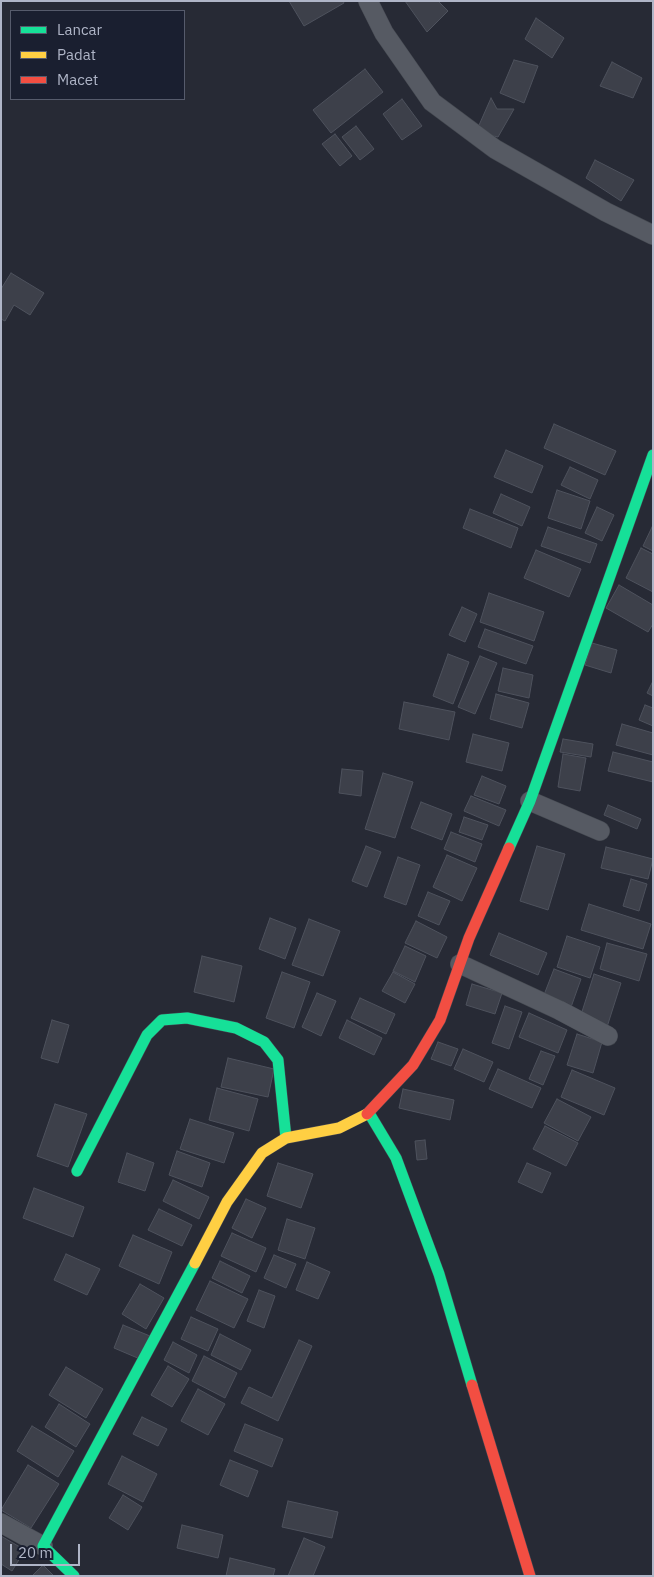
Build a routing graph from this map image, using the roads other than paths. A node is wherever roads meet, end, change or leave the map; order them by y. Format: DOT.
graph roads {
  1 [pos="368,1"];
  2 [pos="653,234"];
  3 [pos="653,455"];
  4 [pos="647,490"];
  5 [pos="530,801"];
  6 [pos="600,831"];
  7 [pos="460,964"];
  8 [pos="608,1036"];
  9 [pos="369,1113"];
  10 [pos="286,1138"];
  11 [pos="77,1171"];
  12 [pos="1,1523"];
  13 [pos="43,1546"];
  14 [pos="74,1576"];
  15 [pos="530,1576"];
  1 -- 2 [label="street"];
  3 -- 4 [label="street"];
  4 -- 5 [label="street"];
  5 -- 6 [label="street"];
  5 -- 7 [label="street"];
  7 -- 8 [label="street"];
  7 -- 9 [label="street"];
  9 -- 10 [label="street"];
  9 -- 15 [label="street"];
  10 -- 11 [label="street"];
  10 -- 13 [label="street"];
  12 -- 13 [label="street"];
  13 -- 14 [label="street"];
}
